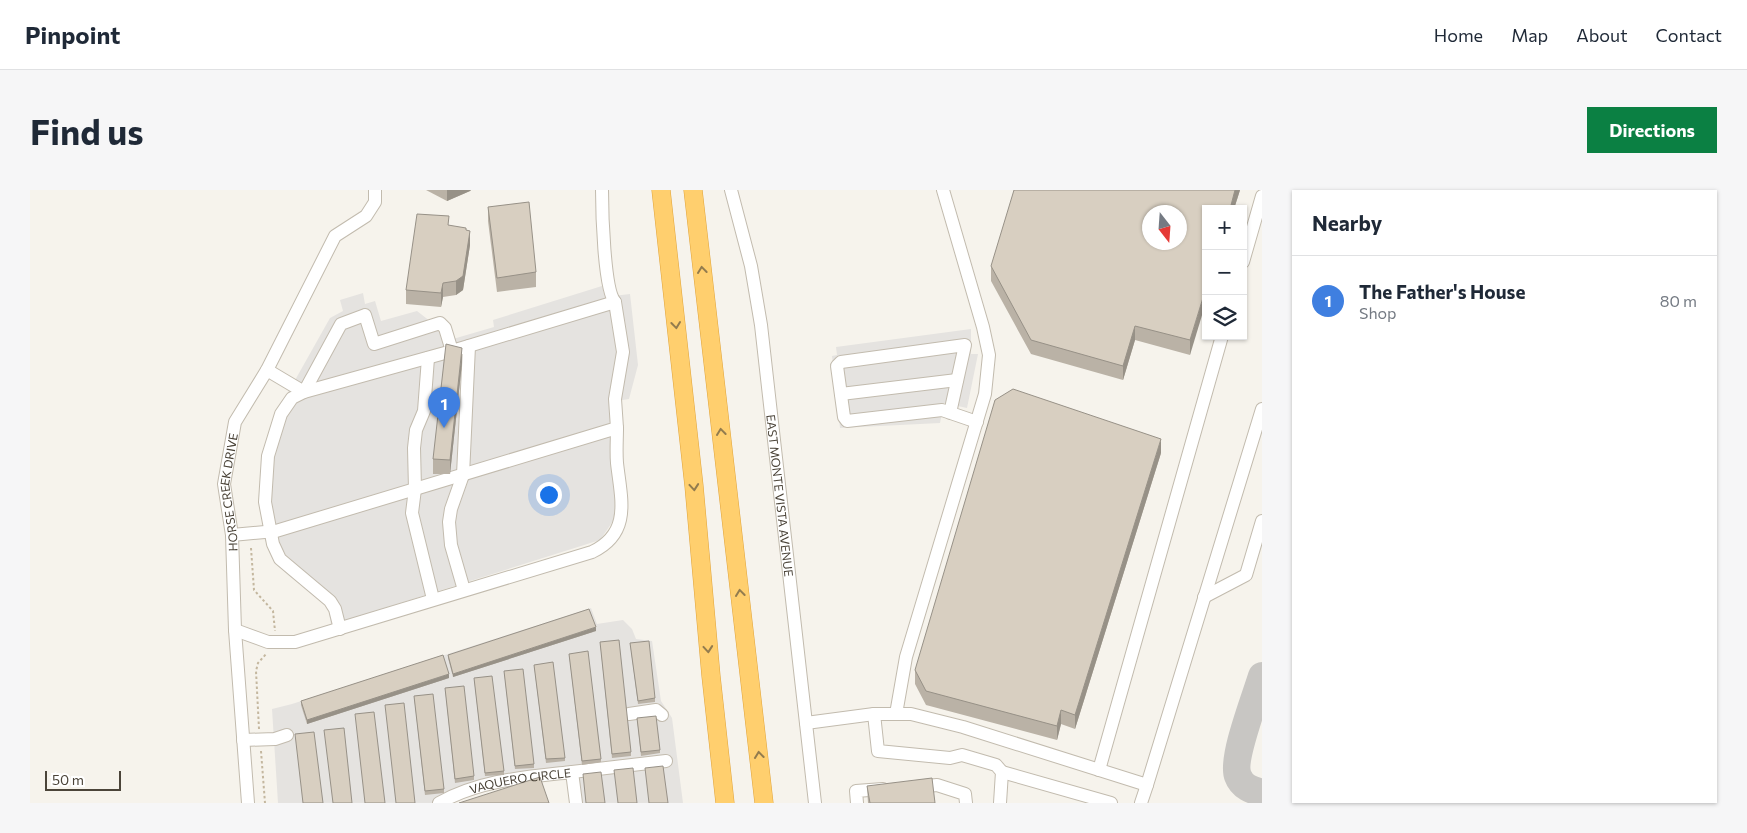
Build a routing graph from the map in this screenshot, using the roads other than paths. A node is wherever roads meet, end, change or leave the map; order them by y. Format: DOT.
graph roads {
  1 [pos="375,190"];
  2 [pos="602,190"];
  3 [pos="661,190"];
  4 [pos="693,190"];
  5 [pos="731,190"];
  6 [pos="944,190"];
  7 [pos="1262,196"];
  8 [pos="1246,250"];
  9 [pos="615,302"];
  10 [pos="986,340"];
  11 [pos="1221,340"];
  12 [pos="966,345"];
  13 [pos="469,346"];
  14 [pos="452,351"];
  15 [pos="428,358"];
  16 [pos="266,370"];
  17 [pos="957,380"];
  18 [pos="304,392"];
  19 [pos="841,394"];
  20 [pos="1262,409"];
  21 [pos="950,413"];
  22 [pos="977,422"];
  23 [pos="617,428"];
  24 [pos="463,475"];
  25 [pos="415,490"];
  26 [pos="1262,522"];
  27 [pos="271,532"];
  28 [pos="232,535"];
  29 [pos="464,590"];
  30 [pos="1204,597"];
  31 [pos="433,599"];
  32 [pos="340,629"];
  33 [pos="235,630"];
  34 [pos="628,714"];
  35 [pos="874,714"];
  36 [pos="896,714"];
  37 [pos="662,715"];
  38 [pos="806,723"];
  39 [pos="287,735"];
  40 [pos="243,740"];
  41 [pos="666,761"];
  42 [pos="1099,770"];
  43 [pos="572,772"];
  44 [pos="1002,772"];
  45 [pos="1147,784"];
  46 [pos="1065,797"];
  47 [pos="248,803"];
  48 [pos="439,803"];
  49 [pos="576,803"];
  50 [pos="725,803"];
  51 [pos="764,803"];
  52 [pos="815,803"];
  53 [pos="857,803"];
  54 [pos="966,803"];
  55 [pos="1000,803"];
  56 [pos="1111,803"];
  57 [pos="1142,803"];
  1 -- 16 [label="street, HORSE CREEK DRIVE"];
  2 -- 9 [label="street"];
  3 -- 50 [label="highway, one-way"];
  51 -- 4 [label="highway, one-way"];
  5 -- 38 [label="street, EAST MONTE VISTA AVENUE"];
  6 -- 10 [label="street"];
  7 -- 8 [label="street"];
  9 -- 13 [label="street"];
  9 -- 23 [label="street"];
  10 -- 12 [label="street"];
  10 -- 22 [label="street"];
  11 -- 42 [label="street"];
  12 -- 17 [label="street"];
  12 -- 19 [label="street"];
  13 -- 14 [label="street"];
  13 -- 24 [label="street"];
  14 -- 15 [label="street"];
  14 -- 18 [label="street"];
  15 -- 18 [label="street"];
  15 -- 25 [label="street"];
  16 -- 18 [label="street"];
  16 -- 28 [label="street, HORSE CREEK DRIVE"];
  17 -- 19 [label="street"];
  17 -- 21 [label="street"];
  18 -- 27 [label="street"];
  19 -- 21 [label="street"];
  20 -- 30 [label="street"];
  21 -- 22 [label="street"];
  22 -- 36 [label="street"];
  23 -- 24 [label="street"];
  23 -- 29 [label="street"];
  24 -- 25 [label="street"];
  24 -- 29 [label="street"];
  25 -- 27 [label="street"];
  25 -- 31 [label="street"];
  26 -- 30 [label="street"];
  27 -- 28 [label="street"];
  27 -- 32 [label="street"];
  28 -- 33 [label="street, HORSE CREEK DRIVE"];
  29 -- 31 [label="street"];
  30 -- 45 [label="street"];
  31 -- 32 [label="street"];
  32 -- 33 [label="street"];
  33 -- 40 [label="street, HORSE CREEK DRIVE"];
  34 -- 37 [label="street"];
  35 -- 36 [label="street"];
  35 -- 38 [label="street"];
  35 -- 44 [label="street"];
  36 -- 42 [label="street"];
  38 -- 52 [label="street, EAST MONTE VISTA AVENUE"];
  39 -- 40 [label="street"];
  40 -- 47 [label="street, HORSE CREEK DRIVE"];
  41 -- 43 [label="street"];
  42 -- 45 [label="street"];
  43 -- 48 [label="street, VAQUERO CIRCLE"];
  43 -- 49 [label="street, VAQUERO CIRCLE"];
  44 -- 46 [label="street"];
  44 -- 55 [label="street"];
  45 -- 57 [label="street"];
  46 -- 56 [label="street"];
  53 -- 54 [label="street"];
}
